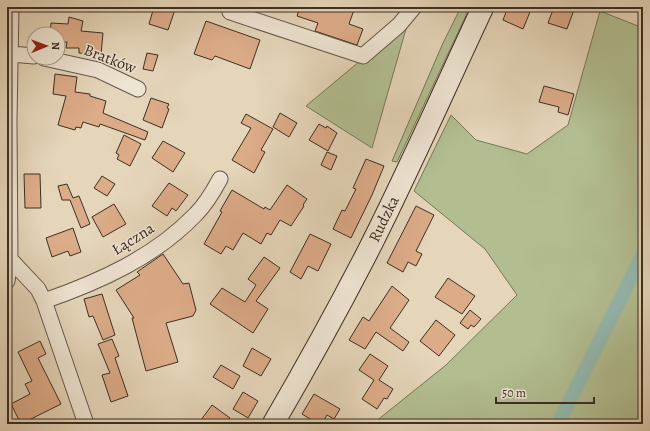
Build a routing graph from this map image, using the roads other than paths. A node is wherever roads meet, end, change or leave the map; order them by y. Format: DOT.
graph roads {
  1 [pos="11,7"];
  2 [pos="414,7"];
  3 [pos="483,7"];
  4 [pos="230,12"];
  5 [pos="11,54"];
  6 [pos="26,55"];
  7 [pos="66,63"];
  8 [pos="138,89"];
  9 [pos="220,179"];
  10 [pos="9,258"];
  11 [pos="7,281"];
  12 [pos="44,301"];
  13 [pos="86,424"];
  14 [pos="273,424"];
  1 -- 5 [label="street"];
  2 -- 4 [label="street"];
  3 -- 14 [label="main road, Rudzka"];
  5 -- 6 [label="street"];
  5 -- 10 [label="street"];
  7 -- 8 [label="street, Bratków"];
  9 -- 12 [label="street, Łączna"];
  10 -- 11 [label="street"];
  10 -- 12 [label="street"];
  12 -- 13 [label="street"];
}
